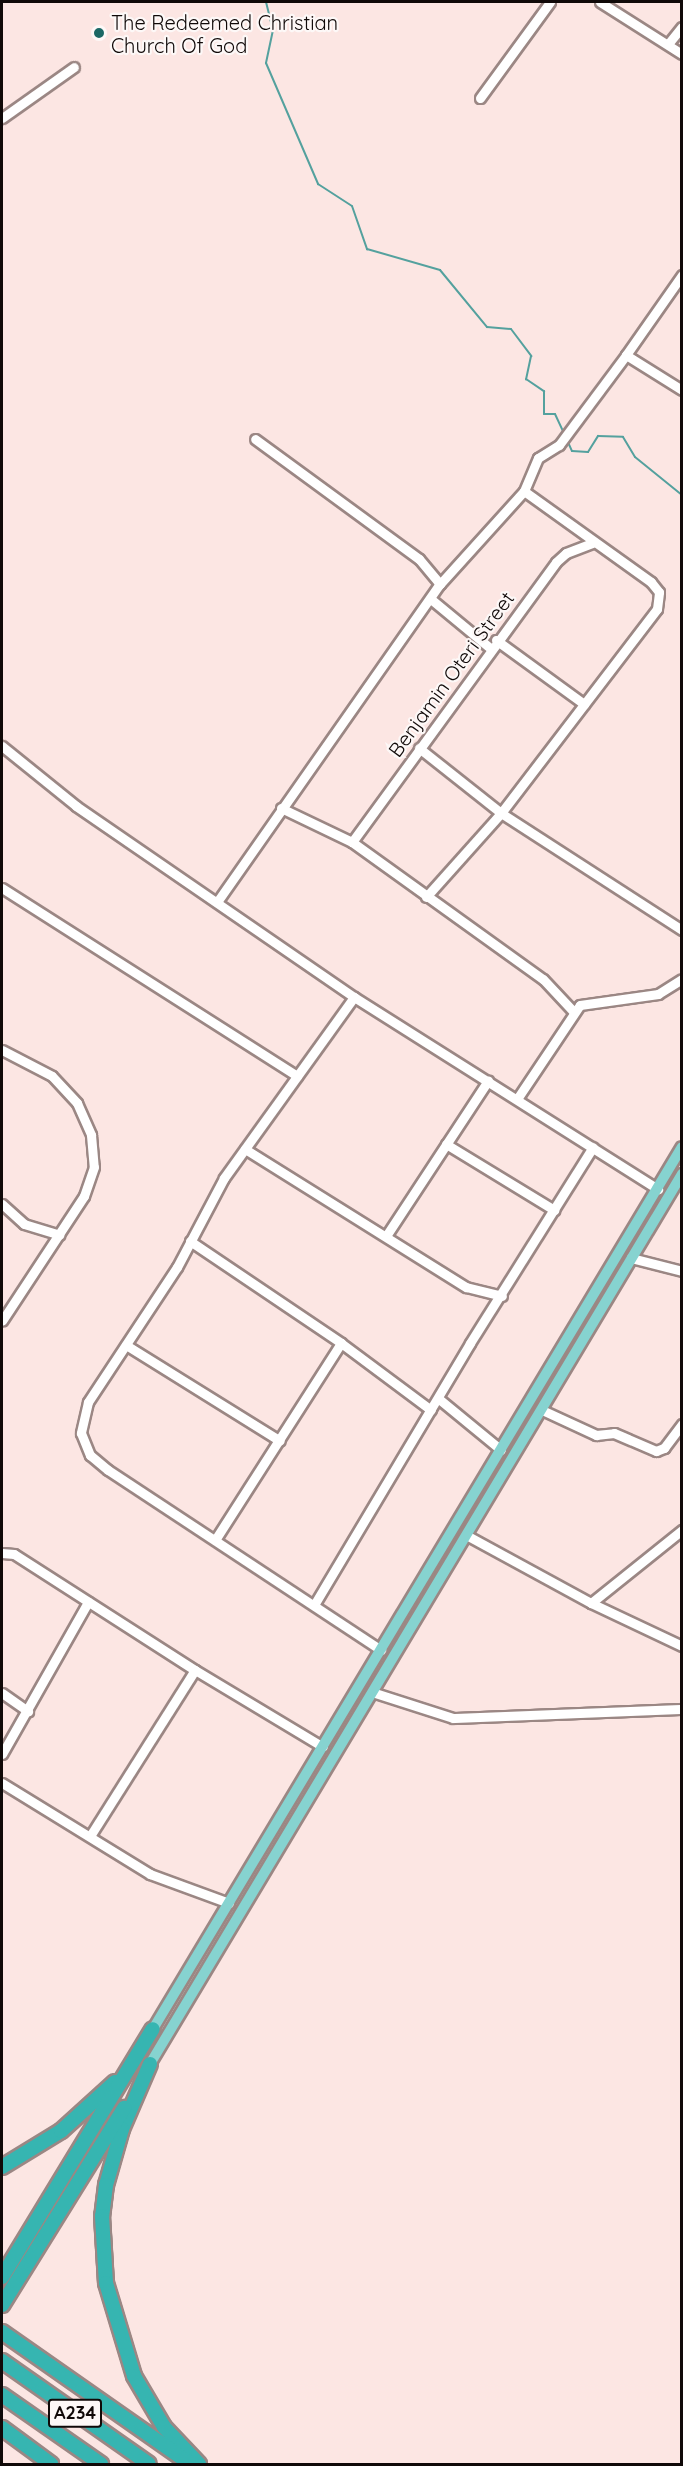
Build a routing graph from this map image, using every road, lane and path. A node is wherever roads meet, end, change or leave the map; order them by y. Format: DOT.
graph roads {
  1 [pos="550,2"];
  2 [pos="600,2"];
  3 [pos="681,27"];
  4 [pos="668,44"];
  5 [pos="681,54"];
  6 [pos="74,67"];
  7 [pos="480,98"];
  8 [pos="2,118"];
  9 [pos="681,275"];
  10 [pos="626,355"];
  11 [pos="681,390"];
  12 [pos="255,439"];
  13 [pos="524,491"];
  14 [pos="592,543"];
  15 [pos="440,584"];
  16 [pos="432,600"];
  17 [pos="493,644"];
  18 [pos="584,704"];
  19 [pos="2,746"];
  20 [pos="419,748"];
  21 [pos="281,808"];
  22 [pos="501,813"];
  23 [pos="352,842"];
  24 [pos="2,888"];
  25 [pos="426,897"];
  26 [pos="217,902"];
  27 [pos="681,930"];
  28 [pos="681,980"];
  29 [pos="354,997"];
  30 [pos="574,1012"];
  31 [pos="2,1050"];
  32 [pos="297,1076"];
  33 [pos="488,1081"];
  34 [pos="517,1099"];
  35 [pos="446,1144"];
  36 [pos="592,1147"];
  37 [pos="681,1148"];
  38 [pos="245,1149"];
  39 [pos="681,1174"];
  40 [pos="658,1189"];
  41 [pos="2,1204"];
  42 [pos="554,1210"];
  43 [pos="59,1235"];
  44 [pos="386,1236"];
  45 [pos="190,1241"];
  46 [pos="631,1258"];
  47 [pos="681,1271"];
  48 [pos="502,1296"];
  49 [pos="2,1321"];
  50 [pos="341,1343"];
  51 [pos="126,1345"];
  52 [pos="439,1399"];
  53 [pos="431,1410"];
  54 [pos="542,1410"];
  55 [pos="681,1424"];
  56 [pos="280,1441"];
  57 [pos="501,1450"];
  58 [pos="681,1530"];
  59 [pos="468,1536"];
  60 [pos="215,1540"];
  61 [pos="2,1553"];
  62 [pos="88,1602"];
  63 [pos="591,1603"];
  64 [pos="314,1605"];
  65 [pos="681,1646"];
  66 [pos="381,1650"];
  67 [pos="195,1670"];
  68 [pos="2,1693"];
  69 [pos="375,1693"];
  70 [pos="681,1709"];
  71 [pos="28,1711"];
  72 [pos="323,1747"];
  73 [pos="2,1754"];
  74 [pos="2,1783"];
  75 [pos="90,1836"];
  76 [pos="229,1903"];
  77 [pos="153,2029"];
  78 [pos="150,2064"];
  79 [pos="2,2167"];
  80 [pos="2,2277"];
  81 [pos="2,2305"];
  82 [pos="2,2332"];
  83 [pos="2,2361"];
  84 [pos="2,2395"];
  85 [pos="2,2428"];
  86 [pos="51,2464"];
  87 [pos="101,2464"];
  88 [pos="149,2464"];
  89 [pos="190,2464"];
  90 [pos="199,2464"];
  1 -- 7 [label="street"];
  2 -- 4 [label="street"];
  3 -- 4 [label="street"];
  4 -- 5 [label="street"];
  6 -- 8 [label="street"];
  9 -- 10 [label="street"];
  10 -- 11 [label="street"];
  10 -- 13 [label="street"];
  12 -- 15 [label="street"];
  13 -- 14 [label="street"];
  13 -- 15 [label="street"];
  14 -- 17 [label="street, Benjamin Oteri Street"];
  14 -- 18 [label="street"];
  15 -- 16 [label="street"];
  16 -- 17 [label="street"];
  16 -- 21 [label="street"];
  17 -- 18 [label="street"];
  17 -- 20 [label="street, Benjamin Oteri Street"];
  18 -- 22 [label="street"];
  19 -- 26 [label="street"];
  20 -- 22 [label="street"];
  20 -- 23 [label="street, Benjamin Oteri Street"];
  21 -- 23 [label="street"];
  21 -- 26 [label="street"];
  22 -- 25 [label="street"];
  22 -- 27 [label="street"];
  23 -- 25 [label="street"];
  24 -- 32 [label="street"];
  25 -- 30 [label="street"];
  26 -- 29 [label="street"];
  28 -- 30 [label="street"];
  29 -- 32 [label="street"];
  29 -- 33 [label="street"];
  30 -- 34 [label="street"];
  31 -- 43 [label="street"];
  32 -- 38 [label="street"];
  33 -- 34 [label="street"];
  33 -- 35 [label="street"];
  34 -- 36 [label="street"];
  35 -- 42 [label="street"];
  35 -- 44 [label="street"];
  36 -- 40 [label="street"];
  36 -- 42 [label="street"];
  37 -- 40 [label="main road"];
  38 -- 44 [label="street"];
  38 -- 45 [label="street"];
  39 -- 46 [label="main road"];
  40 -- 57 [label="main road"];
  41 -- 43 [label="street"];
  42 -- 48 [label="street"];
  43 -- 49 [label="street"];
  44 -- 48 [label="street"];
  45 -- 50 [label="street"];
  45 -- 51 [label="street"];
  46 -- 47 [label="street"];
  46 -- 54 [label="main road"];
  48 -- 52 [label="street"];
  50 -- 53 [label="street"];
  50 -- 56 [label="street"];
  51 -- 56 [label="street"];
  51 -- 60 [label="street"];
  52 -- 53 [label="street"];
  52 -- 57 [label="street"];
  53 -- 64 [label="street"];
  54 -- 55 [label="street"];
  54 -- 59 [label="main road"];
  56 -- 60 [label="street"];
  57 -- 66 [label="main road"];
  58 -- 63 [label="street"];
  59 -- 63 [label="street"];
  59 -- 69 [label="main road"];
  60 -- 64 [label="street"];
  61 -- 62 [label="street"];
  62 -- 67 [label="street"];
  62 -- 71 [label="street"];
  63 -- 65 [label="street"];
  64 -- 66 [label="street"];
  66 -- 72 [label="main road"];
  67 -- 72 [label="street"];
  67 -- 75 [label="street"];
  68 -- 71 [label="street"];
  69 -- 70 [label="street"];
  69 -- 78 [label="main road"];
  71 -- 73 [label="street"];
  72 -- 76 [label="main road"];
  74 -- 75 [label="street"];
  75 -- 76 [label="street"];
  76 -- 77 [label="main road"];
  77 -- 79 [label="highway"];
  77 -- 80 [label="highway"];
  78 -- 81 [label="highway"];
  78 -- 90 [label="highway"];
  82 -- 89 [label="highway"];
  83 -- 88 [label="highway, A234"];
  84 -- 87 [label="highway, A234"];
  85 -- 86 [label="highway"];
}
